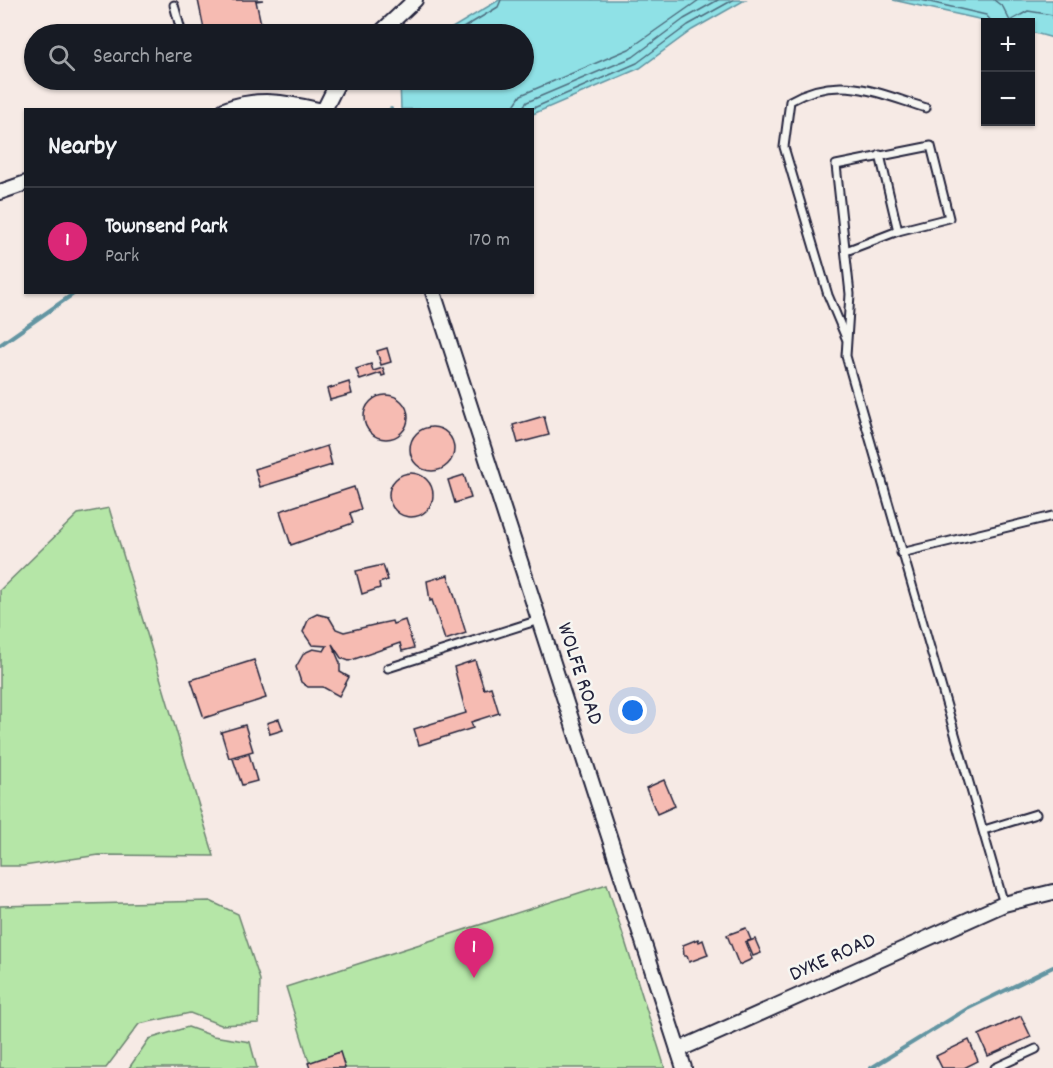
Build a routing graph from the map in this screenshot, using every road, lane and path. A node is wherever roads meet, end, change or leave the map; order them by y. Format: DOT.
graph roads {
  1 [pos="412,1"];
  2 [pos="174,5"];
  3 [pos="179,24"];
  4 [pos="389,24"];
  5 [pos="334,90"];
  6 [pos="229,108"];
  7 [pos="309,108"];
  8 [pos="325,108"];
  9 [pos="926,108"];
  10 [pos="880,155"];
  11 [pos="24,184"];
  12 [pos="0,192"];
  13 [pos="898,231"];
  14 [pos="846,250"];
  15 [pos="434,294"];
  16 [pos="847,341"];
  17 [pos="1053,516"];
  18 [pos="901,553"];
  19 [pos="539,620"];
  20 [pos="387,669"];
  21 [pos="1036,814"];
  22 [pos="984,830"];
  23 [pos="1053,892"];
  24 [pos="1004,904"];
  25 [pos="1036,1049"];
  26 [pos="678,1050"];
  27 [pos="684,1068"];
  28 [pos="997,1068"];
  1 -- 4 [label="street"];
  2 -- 3 [label="lane"];
  5 -- 8 [label="street"];
  6 -- 7 [label="street"];
  9 -- 16 [label="lane"];
  10 -- 13 [label="lane"];
  10 -- 13 [label="lane"];
  10 -- 14 [label="lane"];
  11 -- 12 [label="street"];
  13 -- 14 [label="lane"];
  14 -- 16 [label="lane"];
  15 -- 19 [label="street, WOLFE ROAD"];
  16 -- 18 [label="lane"];
  17 -- 18 [label="lane"];
  18 -- 22 [label="lane"];
  19 -- 20 [label="lane"];
  19 -- 26 [label="street, WOLFE ROAD"];
  21 -- 22 [label="lane"];
  22 -- 24 [label="lane"];
  23 -- 24 [label="street, DYKE ROAD"];
  24 -- 26 [label="street, DYKE ROAD"];
  25 -- 28 [label="lane"];
  26 -- 27 [label="street, WOLFE ROAD"];
}
